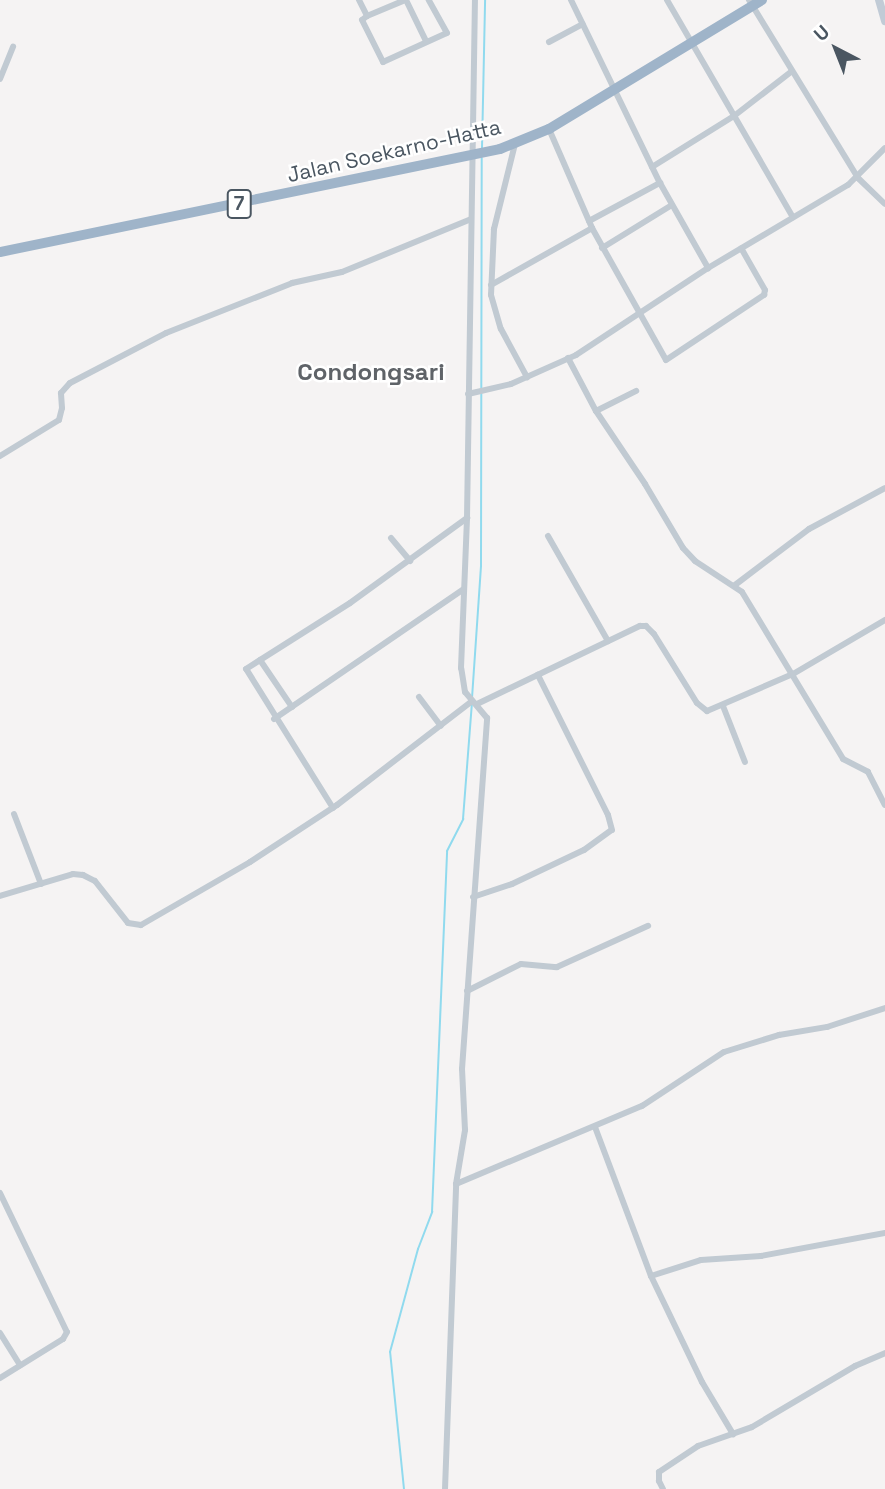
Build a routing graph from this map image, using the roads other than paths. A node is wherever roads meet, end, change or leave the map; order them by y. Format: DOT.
graph roads {
  1 [pos="359,0"];
  2 [pos="406,0"];
  3 [pos="429,0"];
  4 [pos="476,0"];
  5 [pos="571,0"];
  6 [pos="667,0"];
  7 [pos="762,0"];
  8 [pos="878,0"];
  9 [pos="750,3"];
  10 [pos="367,16"];
  11 [pos="885,21"];
  12 [pos="583,24"];
  13 [pos="426,41"];
  14 [pos="549,42"];
  15 [pos="693,43"];
  16 [pos="13,46"];
  17 [pos="791,72"];
  18 [pos="0,79"];
  19 [pos="614,90"];
  20 [pos="734,116"];
  21 [pos="549,129"];
  22 [pos="515,144"];
  23 [pos="885,148"];
  24 [pos="479,155"];
  25 [pos="652,167"];
  26 [pos="858,178"];
  27 [pos="660,183"];
  28 [pos="885,204"];
  29 [pos="672,205"];
  30 [pos="793,218"];
  31 [pos="471,219"];
  32 [pos="590,225"];
  33 [pos="603,248"];
  34 [pos="741,248"];
  35 [pos="0,252"];
  36 [pos="708,268"];
  37 [pos="491,285"];
  38 [pos="640,313"];
  39 [pos="568,358"];
  40 [pos="527,377"];
  41 [pos="636,391"];
  42 [pos="468,394"];
  43 [pos="596,411"];
  44 [pos="0,456"];
  45 [pos="885,488"];
  46 [pos="467,518"];
  47 [pos="548,536"];
  48 [pos="391,538"];
  49 [pos="410,561"];
  50 [pos="735,585"];
  51 [pos="464,589"];
  52 [pos="885,620"];
  53 [pos="608,641"];
  54 [pos="260,660"];
  55 [pos="793,674"];
  56 [pos="538,675"];
  57 [pos="419,697"];
  58 [pos="475,703"];
  59 [pos="723,706"];
  60 [pos="292,707"];
  61 [pos="274,719"];
  62 [pos="441,726"];
  63 [pos="745,762"];
  64 [pos="885,805"];
  65 [pos="332,808"];
  66 [pos="14,814"];
  67 [pos="41,884"];
  68 [pos="0,896"];
  69 [pos="474,897"];
  70 [pos="648,926"];
  71 [pos="467,991"];
  72 [pos="885,1008"];
  73 [pos="595,1127"];
  74 [pos="456,1184"];
  75 [pos="0,1193"];
  76 [pos="885,1233"];
  77 [pos="651,1276"];
  78 [pos="0,1333"];
  79 [pos="885,1353"];
  80 [pos="20,1365"];
  81 [pos="0,1378"];
  82 [pos="733,1434"];
  83 [pos="445,1489"];
  84 [pos="663,1489"];
  1 -- 10 [label="street"];
  2 -- 10 [label="street"];
  2 -- 13 [label="street"];
  3 -- 13 [label="street"];
  4 -- 24 [label="street"];
  5 -- 12 [label="street"];
  6 -- 15 [label="street"];
  7 -- 9 [label="highway, Jalan Soekarno-Hatta / 7"];
  8 -- 11 [label="main road"];
  9 -- 15 [label="highway, Jalan Soekarno-Hatta / 7"];
  9 -- 17 [label="street"];
  10 -- 13 [label="street"];
  12 -- 14 [label="street"];
  12 -- 19 [label="street"];
  15 -- 19 [label="highway, Jalan Soekarno-Hatta / 7"];
  15 -- 20 [label="street"];
  16 -- 18 [label="street"];
  17 -- 20 [label="street"];
  17 -- 26 [label="street"];
  19 -- 21 [label="highway, Jalan Soekarno-Hatta / 7"];
  19 -- 25 [label="street"];
  20 -- 25 [label="street"];
  20 -- 30 [label="street"];
  21 -- 22 [label="highway, Jalan Soekarno-Hatta / 7"];
  21 -- 32 [label="street"];
  22 -- 24 [label="highway, Jalan Soekarno-Hatta / 7"];
  22 -- 37 [label="street"];
  23 -- 26 [label="street"];
  24 -- 31 [label="street"];
  24 -- 35 [label="highway, Jalan Soekarno-Hatta / 7"];
  25 -- 27 [label="street"];
  26 -- 28 [label="street"];
  26 -- 30 [label="street"];
  27 -- 29 [label="street"];
  27 -- 32 [label="street"];
  29 -- 33 [label="street"];
  29 -- 36 [label="street"];
  30 -- 34 [label="street"];
  31 -- 42 [label="street"];
  31 -- 44 [label="street"];
  32 -- 33 [label="street"];
  32 -- 37 [label="street"];
  33 -- 38 [label="street"];
  34 -- 36 [label="street"];
  34 -- 38 [label="street"];
  36 -- 38 [label="street"];
  37 -- 40 [label="street"];
  38 -- 39 [label="street"];
  39 -- 40 [label="street"];
  39 -- 43 [label="street"];
  40 -- 42 [label="street"];
  41 -- 43 [label="street"];
  42 -- 46 [label="street"];
  43 -- 50 [label="street"];
  45 -- 50 [label="street"];
  46 -- 49 [label="street"];
  46 -- 51 [label="street"];
  47 -- 53 [label="street"];
  48 -- 49 [label="street"];
  49 -- 54 [label="street"];
  50 -- 55 [label="street"];
  51 -- 58 [label="street"];
  51 -- 60 [label="street"];
  52 -- 55 [label="street"];
  53 -- 56 [label="street"];
  53 -- 59 [label="street"];
  54 -- 60 [label="street"];
  54 -- 61 [label="street"];
  55 -- 59 [label="street"];
  55 -- 64 [label="street"];
  56 -- 58 [label="street"];
  56 -- 69 [label="street"];
  57 -- 62 [label="street"];
  58 -- 62 [label="street"];
  58 -- 69 [label="street"];
  59 -- 63 [label="street"];
  60 -- 61 [label="street"];
  61 -- 65 [label="street"];
  62 -- 65 [label="street"];
  65 -- 67 [label="street"];
  66 -- 67 [label="street"];
  67 -- 68 [label="street"];
  69 -- 71 [label="street"];
  70 -- 71 [label="street"];
  71 -- 74 [label="street"];
  72 -- 73 [label="street"];
  73 -- 74 [label="street"];
  73 -- 77 [label="street"];
  74 -- 83 [label="street"];
  75 -- 80 [label="street"];
  76 -- 77 [label="street"];
  77 -- 82 [label="street"];
  78 -- 80 [label="street"];
  79 -- 82 [label="street"];
  80 -- 81 [label="street"];
  82 -- 84 [label="street"];
}
